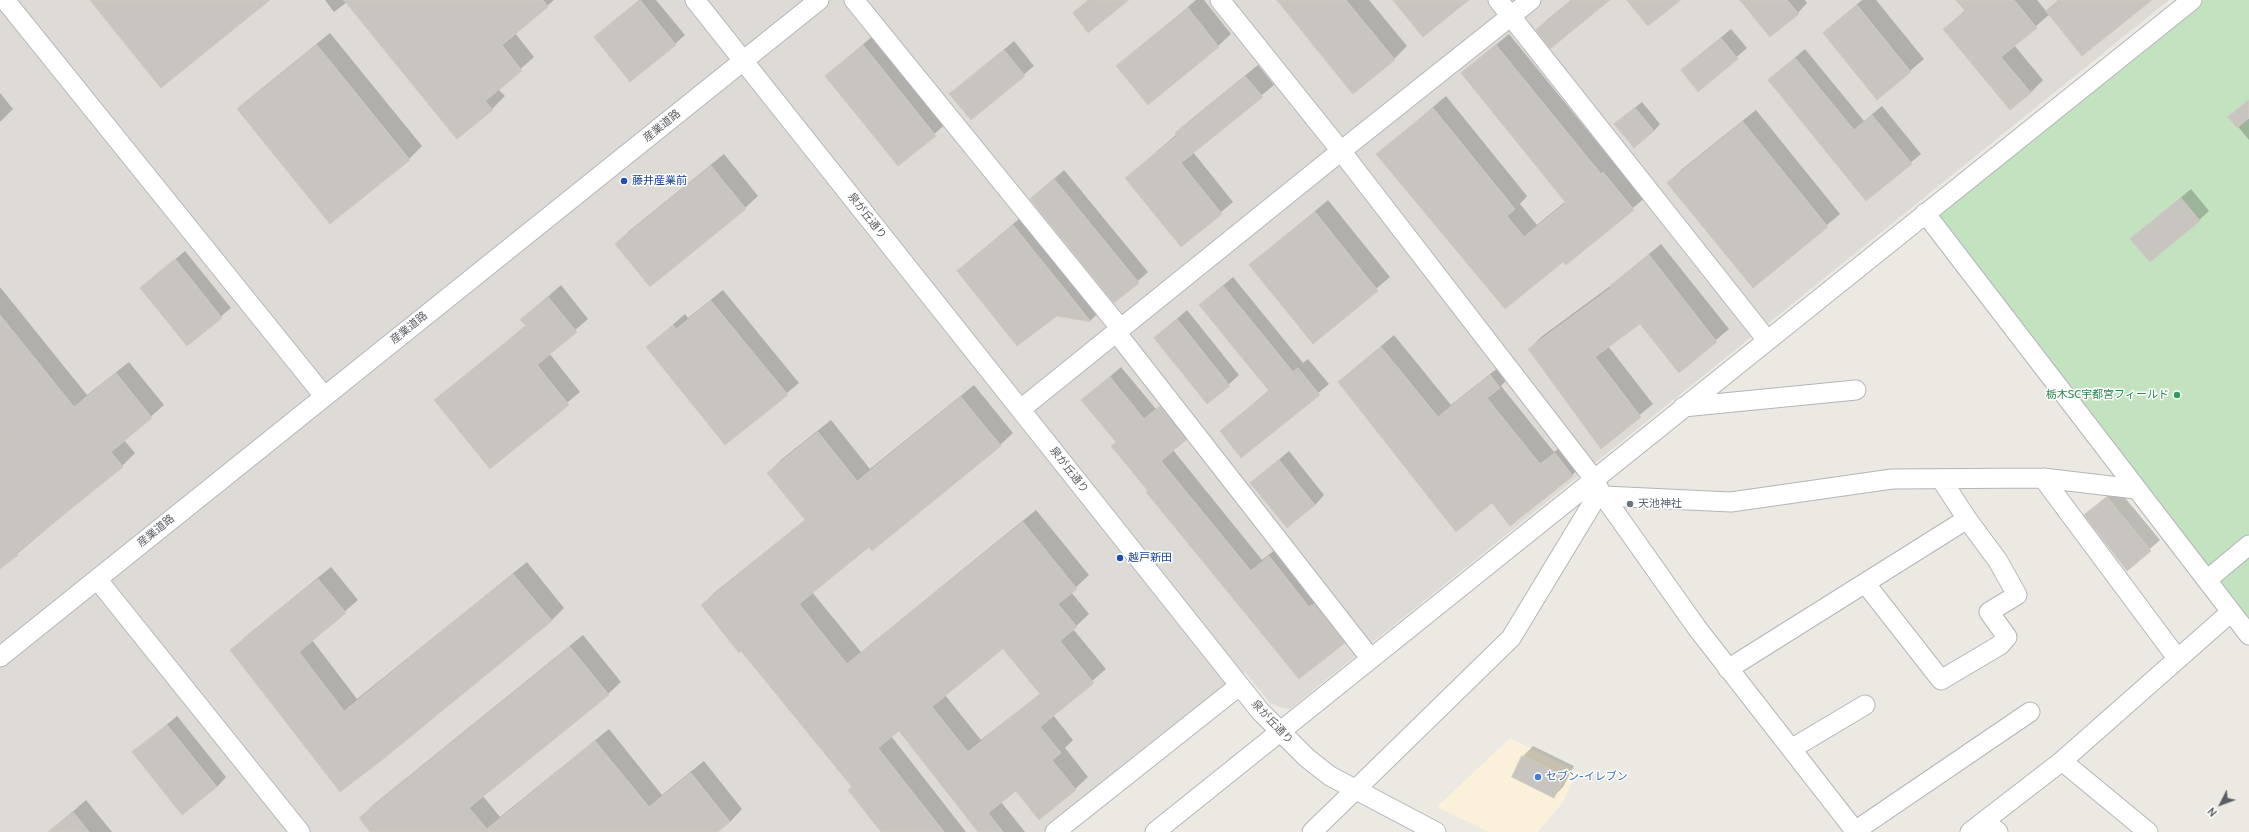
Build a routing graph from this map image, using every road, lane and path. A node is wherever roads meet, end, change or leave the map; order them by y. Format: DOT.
graph roads {
  1 [pos="5,0"];
  2 [pos="695,0"];
  3 [pos="819,0"];
  4 [pos="854,0"];
  5 [pos="1220,0"];
  6 [pos="1498,0"];
  7 [pos="1532,0"];
  8 [pos="2192,0"];
  9 [pos="1511,16"];
  10 [pos="743,61"];
  11 [pos="1341,151"];
  12 [pos="1925,213"];
  13 [pos="1119,330"];
  14 [pos="1767,340"];
  15 [pos="1856,390"];
  16 [pos="324,396"];
  17 [pos="1683,407"];
  18 [pos="1021,409"];
  19 [pos="2043,478"];
  20 [pos="1941,479"];
  21 [pos="1599,488"];
  22 [pos="2136,489"];
  23 [pos="1967,519"];
  24 [pos="2249,545"];
  25 [pos="97,579"];
  26 [pos="2206,580"];
  27 [pos="1864,583"];
  28 [pos="2231,612"];
  29 [pos="2249,634"];
  30 [pos="0,657"];
  31 [pos="2177,658"];
  32 [pos="1371,659"];
  33 [pos="1728,668"];
  34 [pos="1239,686"];
  35 [pos="1865,705"];
  36 [pos="2030,712"];
  37 [pos="1280,732"];
  38 [pos="1792,749"];
  39 [pos="2062,761"];
  40 [pos="1356,791"];
  41 [pos="1984,828"];
  42 [pos="1855,831"];
  43 [pos="300,832"];
  44 [pos="1055,832"];
  45 [pos="1155,832"];
  46 [pos="1312,832"];
  47 [pos="1436,832"];
  48 [pos="2148,832"];
  1 -- 16 [label="street"];
  2 -- 10 [label="street, 泉が丘通り"];
  3 -- 10 [label="street, 産業道路"];
  4 -- 13 [label="street"];
  5 -- 11 [label="street"];
  6 -- 9 [label="street"];
  7 -- 9 [label="street"];
  8 -- 12 [label="street"];
  9 -- 11 [label="street"];
  9 -- 14 [label="street"];
  10 -- 16 [label="street, 産業道路"];
  10 -- 18 [label="street, 泉が丘通り"];
  11 -- 13 [label="street"];
  11 -- 21 [label="street"];
  12 -- 14 [label="street"];
  12 -- 22 [label="street"];
  13 -- 18 [label="street"];
  13 -- 32 [label="street"];
  14 -- 17 [label="street"];
  15 -- 17 [label="street"];
  16 -- 25 [label="street, 産業道路"];
  17 -- 21 [label="street"];
  18 -- 34 [label="street, 泉が丘通り"];
  19 -- 20 [label="street"];
  19 -- 22 [label="street"];
  19 -- 31 [label="street"];
  20 -- 21 [label="street"];
  20 -- 23 [label="street"];
  21 -- 32 [label="street"];
  21 -- 33 [label="street"];
  21 -- 40 [label="street"];
  22 -- 26 [label="street"];
  23 -- 27 [label="street"];
  23 -- 27 [label="street"];
  24 -- 26 [label="street"];
  25 -- 30 [label="street, 産業道路"];
  25 -- 43 [label="street"];
  26 -- 28 [label="street"];
  27 -- 33 [label="street"];
  28 -- 29 [label="street"];
  28 -- 31 [label="street"];
  31 -- 39 [label="street"];
  32 -- 37 [label="street"];
  33 -- 38 [label="street"];
  34 -- 37 [label="street, 泉が丘通り"];
  34 -- 44 [label="street"];
  35 -- 38 [label="street"];
  36 -- 42 [label="street"];
  37 -- 40 [label="street, 泉が丘通り"];
  37 -- 45 [label="street"];
  38 -- 42 [label="street"];
  39 -- 41 [label="street"];
  39 -- 48 [label="street"];
  40 -- 46 [label="street"];
  40 -- 47 [label="street, 泉が丘通り"];
}
